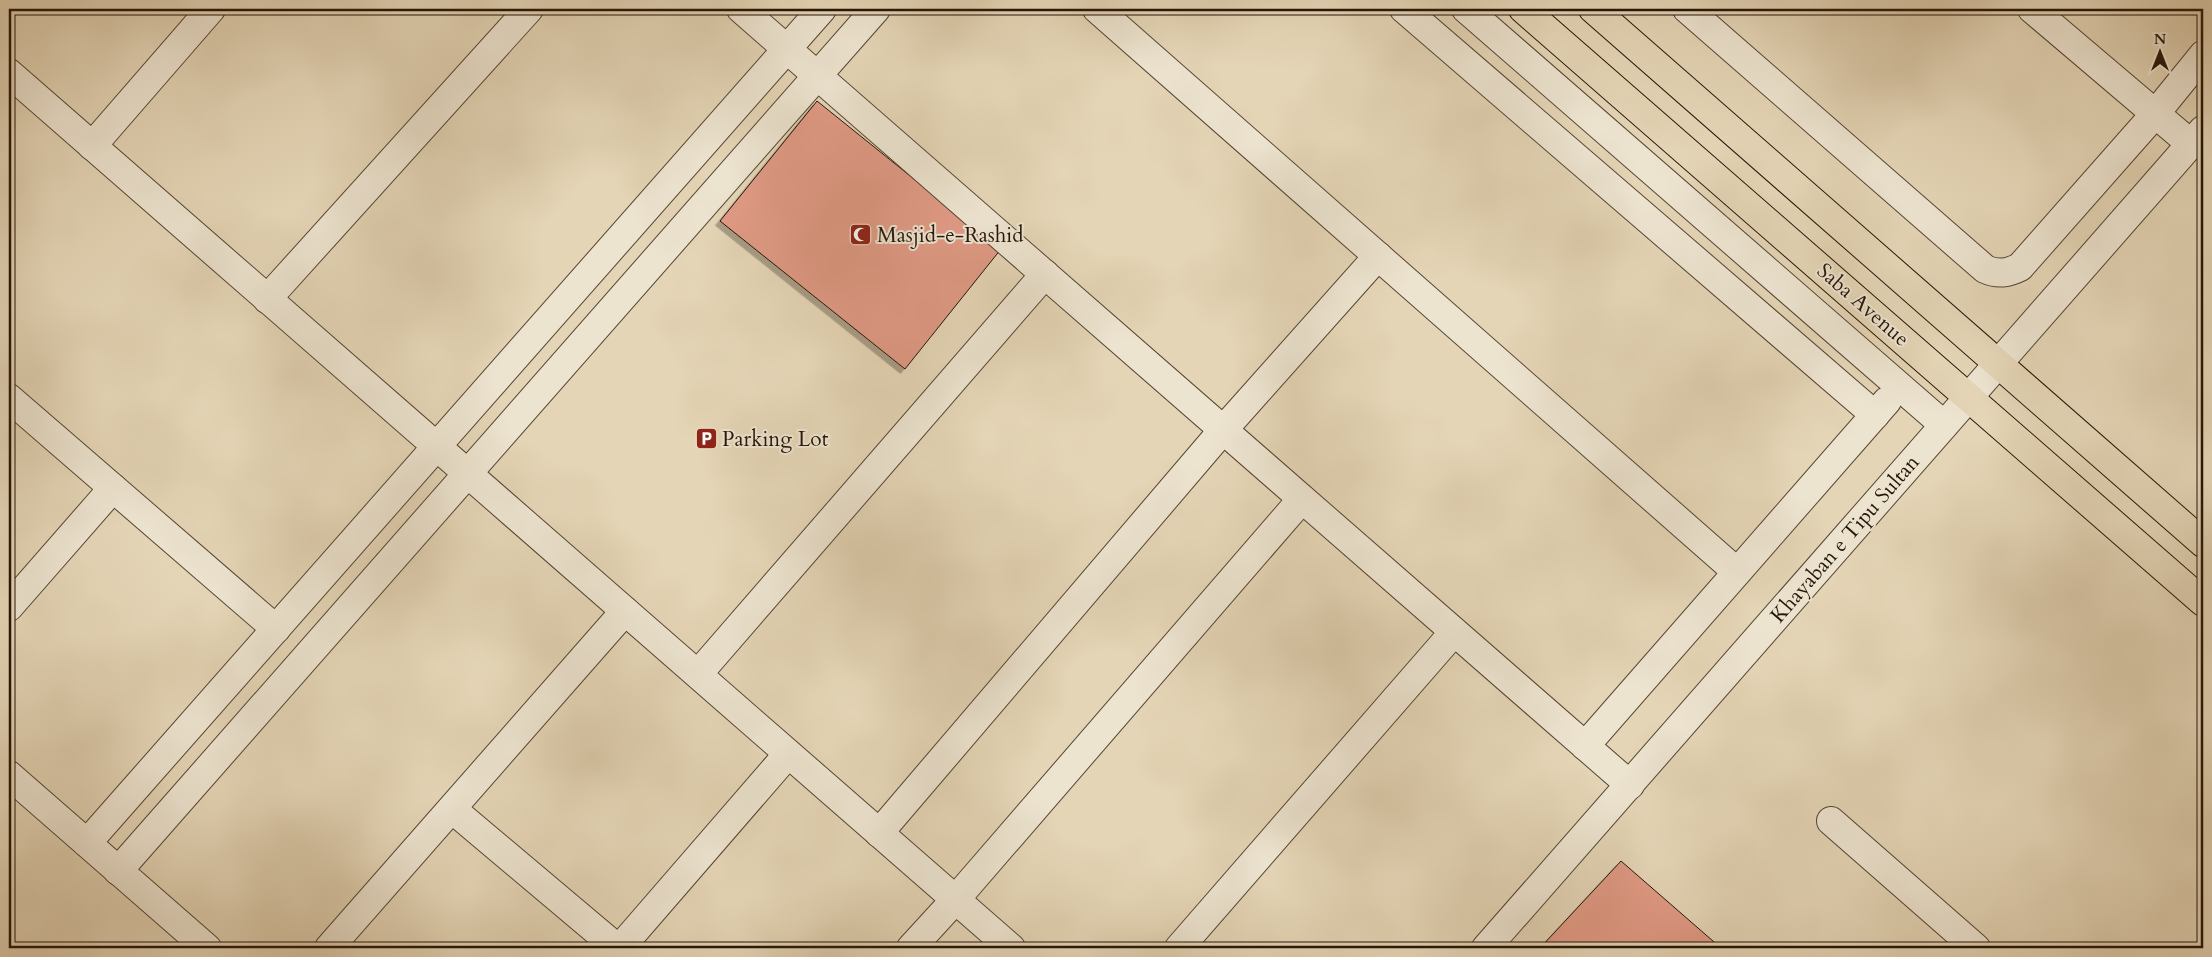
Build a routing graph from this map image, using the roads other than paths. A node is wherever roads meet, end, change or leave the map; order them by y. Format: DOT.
graph roads {
  1 [pos="211,9"];
  2 [pos="529,9"];
  3 [pos="741,9"];
  4 [pos="822,9"];
  5 [pos="876,9"];
  6 [pos="1097,9"];
  7 [pos="1404,9"];
  8 [pos="1466,9"];
  9 [pos="1523,9"];
  10 [pos="1593,9"];
  11 [pos="1687,9"];
  12 [pos="2032,9"];
  13 [pos="787,49"];
  14 [pos="2203,55"];
  15 [pos="9,73"];
  16 [pos="818,76"];
  17 [pos="2155,114"];
  18 [pos="2197,137"];
  19 [pos="92,146"];
  20 [pos="1378,256"];
  21 [pos="1045,274"];
  22 [pos="268,299"];
  23 [pos="1998,363"];
  24 [pos="1900,387"];
  25 [pos="1969,396"];
  26 [pos="9,398"];
  27 [pos="1875,415"];
  28 [pos="1944,425"];
  29 [pos="1223,430"];
  30 [pos="437,447"];
  31 [pos="468,473"];
  32 [pos="113,488"];
  33 [pos="1302,499"];
  34 [pos="2203,543"];
  35 [pos="1737,572"];
  36 [pos="2203,602"];
  37 [pos="9,607"];
  38 [pos="625,611"];
  39 [pos="276,629"];
  40 [pos="1454,632"];
  41 [pos="698,674"];
  42 [pos="1585,746"];
  43 [pos="788,754"];
  44 [pos="9,775"];
  45 [pos="1630,785"];
  46 [pos="452,809"];
  47 [pos="1831,821"];
  48 [pos="879,833"];
  49 [pos="86,843"];
  50 [pos="118,871"];
  51 [pos="956,900"];
  52 [pos="207,948"];
  53 [pos="329,948"];
  54 [pos="618,948"];
  55 [pos="911,948"];
  56 [pos="1011,948"];
  57 [pos="1179,948"];
  58 [pos="1486,948"];
  59 [pos="1976,948"];
  1 -- 19 [label="street"];
  2 -- 22 [label="street"];
  3 -- 13 [label="street"];
  4 -- 13 [label="street"];
  5 -- 16 [label="street"];
  6 -- 20 [label="street"];
  7 -- 27 [label="street"];
  8 -- 24 [label="street"];
  9 -- 25 [label="main road, Saba Avenue"];
  10 -- 23 [label="main road"];
  11 -- 17 [label="street"];
  12 -- 17 [label="street"];
  13 -- 16 [label="street"];
  13 -- 30 [label="street"];
  14 -- 17 [label="street"];
  15 -- 19 [label="street"];
  16 -- 21 [label="street"];
  16 -- 31 [label="street"];
  17 -- 18 [label="street"];
  18 -- 23 [label="street, Khayaban e Tipu Sultan"];
  19 -- 22 [label="street"];
  20 -- 29 [label="street"];
  20 -- 35 [label="street"];
  21 -- 29 [label="street"];
  21 -- 41 [label="street"];
  22 -- 30 [label="street"];
  23 -- 25 [label="street, Khayaban e Tipu Sultan"];
  23 -- 34 [label="main road"];
  24 -- 27 [label="street"];
  24 -- 28 [label="street"];
  25 -- 28 [label="street, Khayaban e Tipu Sultan"];
  25 -- 36 [label="main road, Saba Avenue"];
  26 -- 32 [label="street"];
  27 -- 35 [label="street"];
  28 -- 45 [label="street, Khayaban e Tipu Sultan"];
  29 -- 33 [label="street"];
  29 -- 48 [label="street"];
  30 -- 31 [label="street"];
  30 -- 39 [label="street"];
  31 -- 38 [label="street"];
  31 -- 50 [label="street"];
  32 -- 37 [label="street"];
  32 -- 39 [label="street"];
  33 -- 40 [label="street"];
  33 -- 51 [label="street"];
  35 -- 42 [label="street"];
  38 -- 41 [label="street"];
  38 -- 46 [label="street"];
  39 -- 49 [label="street"];
  40 -- 42 [label="street"];
  40 -- 57 [label="street"];
  41 -- 43 [label="street"];
  42 -- 45 [label="street"];
  43 -- 48 [label="street"];
  43 -- 54 [label="street"];
  44 -- 49 [label="street"];
  45 -- 58 [label="street, Khayaban e Tipu Sultan"];
  46 -- 53 [label="street"];
  46 -- 54 [label="street"];
  47 -- 59 [label="street"];
  48 -- 51 [label="street"];
  49 -- 50 [label="street"];
  50 -- 52 [label="street"];
  51 -- 55 [label="street"];
  51 -- 56 [label="street"];
}
